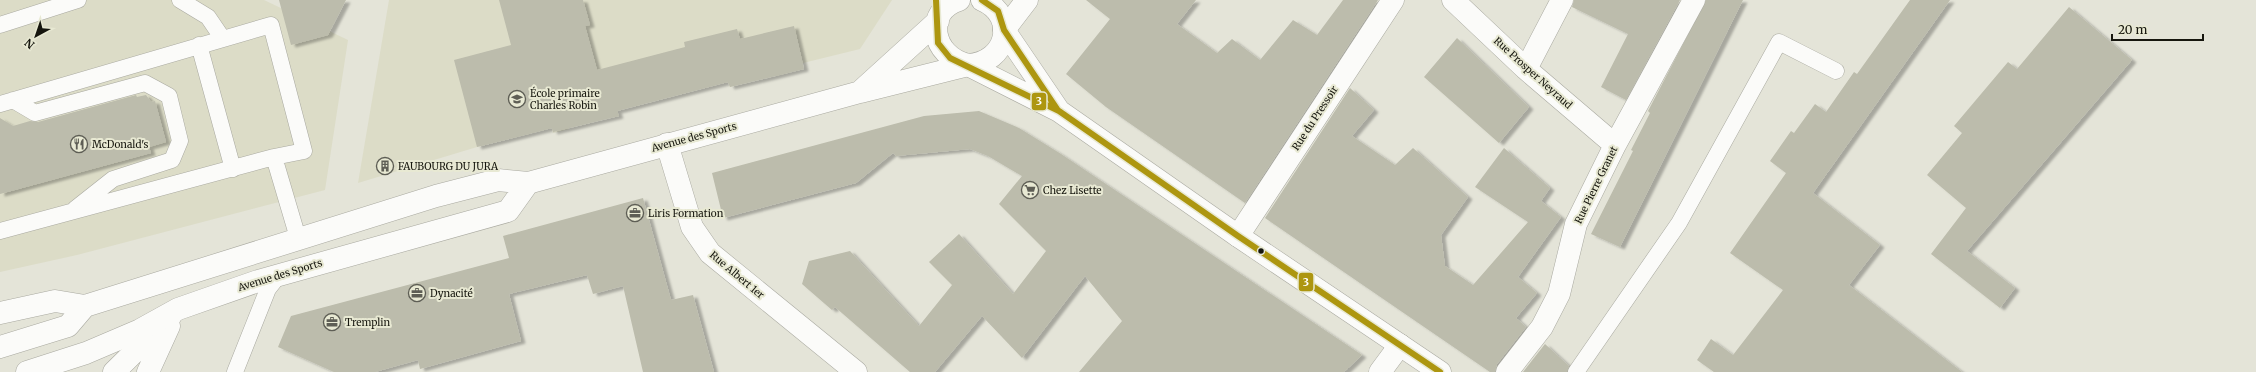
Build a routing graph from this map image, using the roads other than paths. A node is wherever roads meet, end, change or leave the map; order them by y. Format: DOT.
graph roads {
  1 [pos="78,0"];
  2 [pos="180,0"];
  3 [pos="959,0"];
  4 [pos="982,0"];
  5 [pos="1027,0"];
  6 [pos="1393,0"];
  7 [pos="1453,0"];
  8 [pos="1562,0"];
  9 [pos="1694,0"];
  10 [pos="937,10"];
  11 [pos="0,25"];
  12 [pos="1004,30"];
  13 [pos="223,39"];
  14 [pos="199,45"];
  15 [pos="968,65"];
  16 [pos="1526,69"];
  17 [pos="1836,71"];
  18 [pos="860,92"];
  19 [pos="6,102"];
  20 [pos="1059,111"];
  21 [pos="667,144"];
  22 [pos="1615,145"];
  23 [pos="274,157"];
  24 [pos="234,169"];
  25 [pos="528,183"];
  26 [pos="69,214"];
  27 [pos="0,231"];
  28 [pos="1238,236"];
  29 [pos="298,238"];
  30 [pos="279,274"];
  31 [pos="85,306"];
  32 [pos="178,309"];
  33 [pos="0,313"];
  34 [pos="1400,345"];
  35 [pos="0,347"];
  36 [pos="27,372"];
  37 [pos="114,372"];
  38 [pos="148,372"];
  39 [pos="235,372"];
  40 [pos="856,372"];
  41 [pos="1380,372"];
  42 [pos="1440,372"];
  43 [pos="1507,372"];
  44 [pos="1576,372"];
  1 -- 11 [label="lane"];
  2 -- 13 [label="lane"];
  3 -- 10 [label="main road"];
  4 -- 12 [label="main road"];
  5 -- 12 [label="main road"];
  6 -- 28 [label="main road, Rue du Pressoir"];
  7 -- 16 [label="main road, Rue Prosper Neyraud"];
  8 -- 16 [label="main road"];
  9 -- 22 [label="main road, Rue Pierre Granet"];
  10 -- 15 [label="main road"];
  10 -- 18 [label="main road"];
  12 -- 15 [label="main road, Avenue des Sports"];
  12 -- 20 [label="main road"];
  13 -- 14 [label="lane"];
  13 -- 23 [label="lane"];
  14 -- 19 [label="lane"];
  14 -- 24 [label="lane"];
  15 -- 18 [label="main road, Avenue des Sports"];
  15 -- 20 [label="main road"];
  16 -- 22 [label="main road, Rue Prosper Neyraud"];
  17 -- 44 [label="lane"];
  18 -- 21 [label="main road, Avenue des Sports"];
  19 -- 26 [label="lane"];
  20 -- 28 [label="main road"];
  21 -- 25 [label="main road, Avenue des Sports"];
  21 -- 40 [label="main road, Rue Albert 1er"];
  22 -- 43 [label="main road, Rue Pierre Granet"];
  23 -- 24 [label="lane"];
  23 -- 29 [label="lane"];
  24 -- 26 [label="lane"];
  25 -- 29 [label="main road, Avenue des Sports"];
  25 -- 30 [label="main road, Avenue des Sports"];
  26 -- 27 [label="lane"];
  28 -- 34 [label="main road"];
  29 -- 31 [label="main road, Avenue des Sports"];
  30 -- 32 [label="main road, Avenue des Sports"];
  30 -- 39 [label="lane"];
  31 -- 33 [label="main road, Avenue des Sports"];
  31 -- 35 [label="main road"];
  32 -- 36 [label="main road, Avenue des Sports"];
  32 -- 37 [label="main road"];
  32 -- 38 [label="main road"];
  34 -- 41 [label="main road"];
  34 -- 42 [label="main road"];
}
